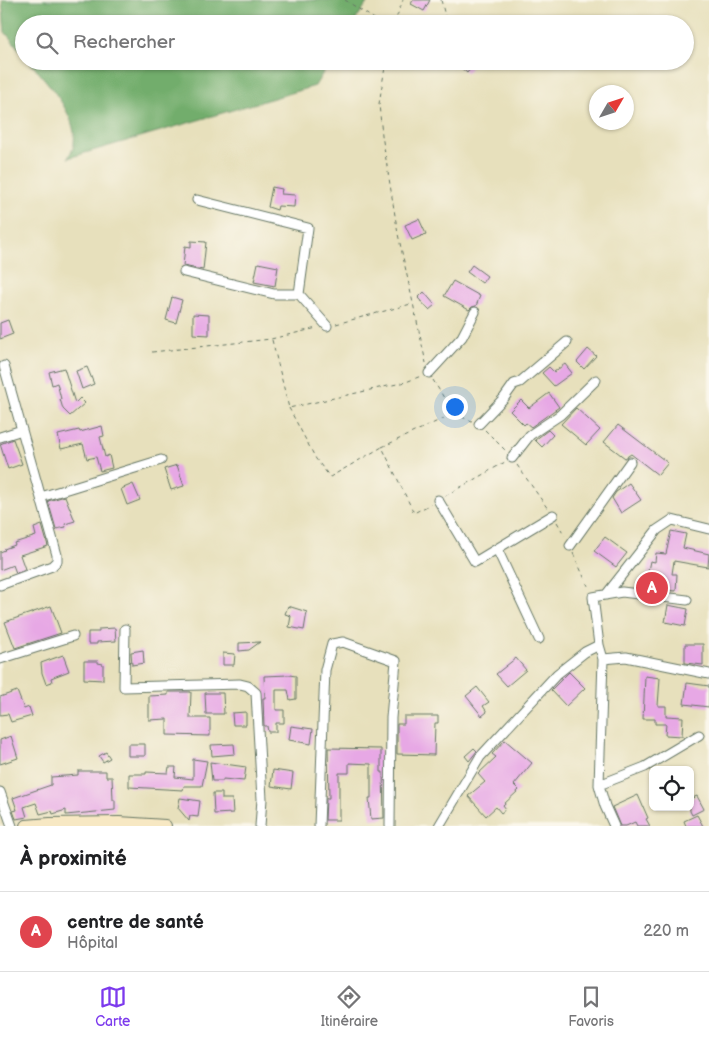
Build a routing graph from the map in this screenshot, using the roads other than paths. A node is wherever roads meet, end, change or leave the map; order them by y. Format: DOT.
graph roads {
  1 [pos="198,200"];
  2 [pos="184,272"];
  3 [pos="299,294"];
  4 [pos="475,312"];
  5 [pos="326,326"];
  6 [pos="567,342"];
  7 [pos="4,366"];
  8 [pos="429,373"];
  9 [pos="596,380"];
  10 [pos="479,424"];
  11 [pos="22,430"];
  12 [pos="0,437"];
  13 [pos="512,458"];
  14 [pos="161,460"];
  15 [pos="630,462"];
  16 [pos="41,497"];
  17 [pos="438,500"];
  18 [pos="553,515"];
  19 [pos="709,529"];
  20 [pos="570,546"];
  21 [pos="497,549"];
  22 [pos="0,585"];
  23 [pos="606,595"];
  24 [pos="688,600"];
  25 [pos="125,629"];
  26 [pos="73,636"];
  27 [pos="539,640"];
  28 [pos="599,645"];
  29 [pos="0,659"];
  30 [pos="602,659"];
  31 [pos="709,674"];
  32 [pos="699,735"];
  33 [pos="599,784"];
  34 [pos="0,792"];
  35 [pos="120,824"];
  36 [pos="50,825"];
  37 [pos="12,826"];
  38 [pos="26,826"];
  39 [pos="165,826"];
  40 [pos="260,826"];
  41 [pos="320,826"];
  42 [pos="390,826"];
  43 [pos="440,826"];
  44 [pos="614,826"];
  1 -- 3 [label="street"];
  2 -- 3 [label="street"];
  3 -- 5 [label="street"];
  4 -- 8 [label="street"];
  6 -- 10 [label="street"];
  7 -- 11 [label="street"];
  9 -- 13 [label="street"];
  11 -- 12 [label="street"];
  11 -- 16 [label="street"];
  14 -- 16 [label="street"];
  15 -- 20 [label="street"];
  16 -- 22 [label="street"];
  17 -- 21 [label="street"];
  18 -- 21 [label="street"];
  19 -- 23 [label="street"];
  21 -- 27 [label="street"];
  23 -- 24 [label="street"];
  23 -- 28 [label="street"];
  25 -- 40 [label="street"];
  26 -- 29 [label="street"];
  28 -- 30 [label="street"];
  28 -- 43 [label="street"];
  30 -- 31 [label="street"];
  30 -- 33 [label="street"];
  32 -- 33 [label="street"];
  33 -- 44 [label="street"];
  34 -- 37 [label="street"];
  35 -- 36 [label="street"];
  35 -- 39 [label="street"];
  36 -- 38 [label="street"];
  41 -- 42 [label="street"];
}
